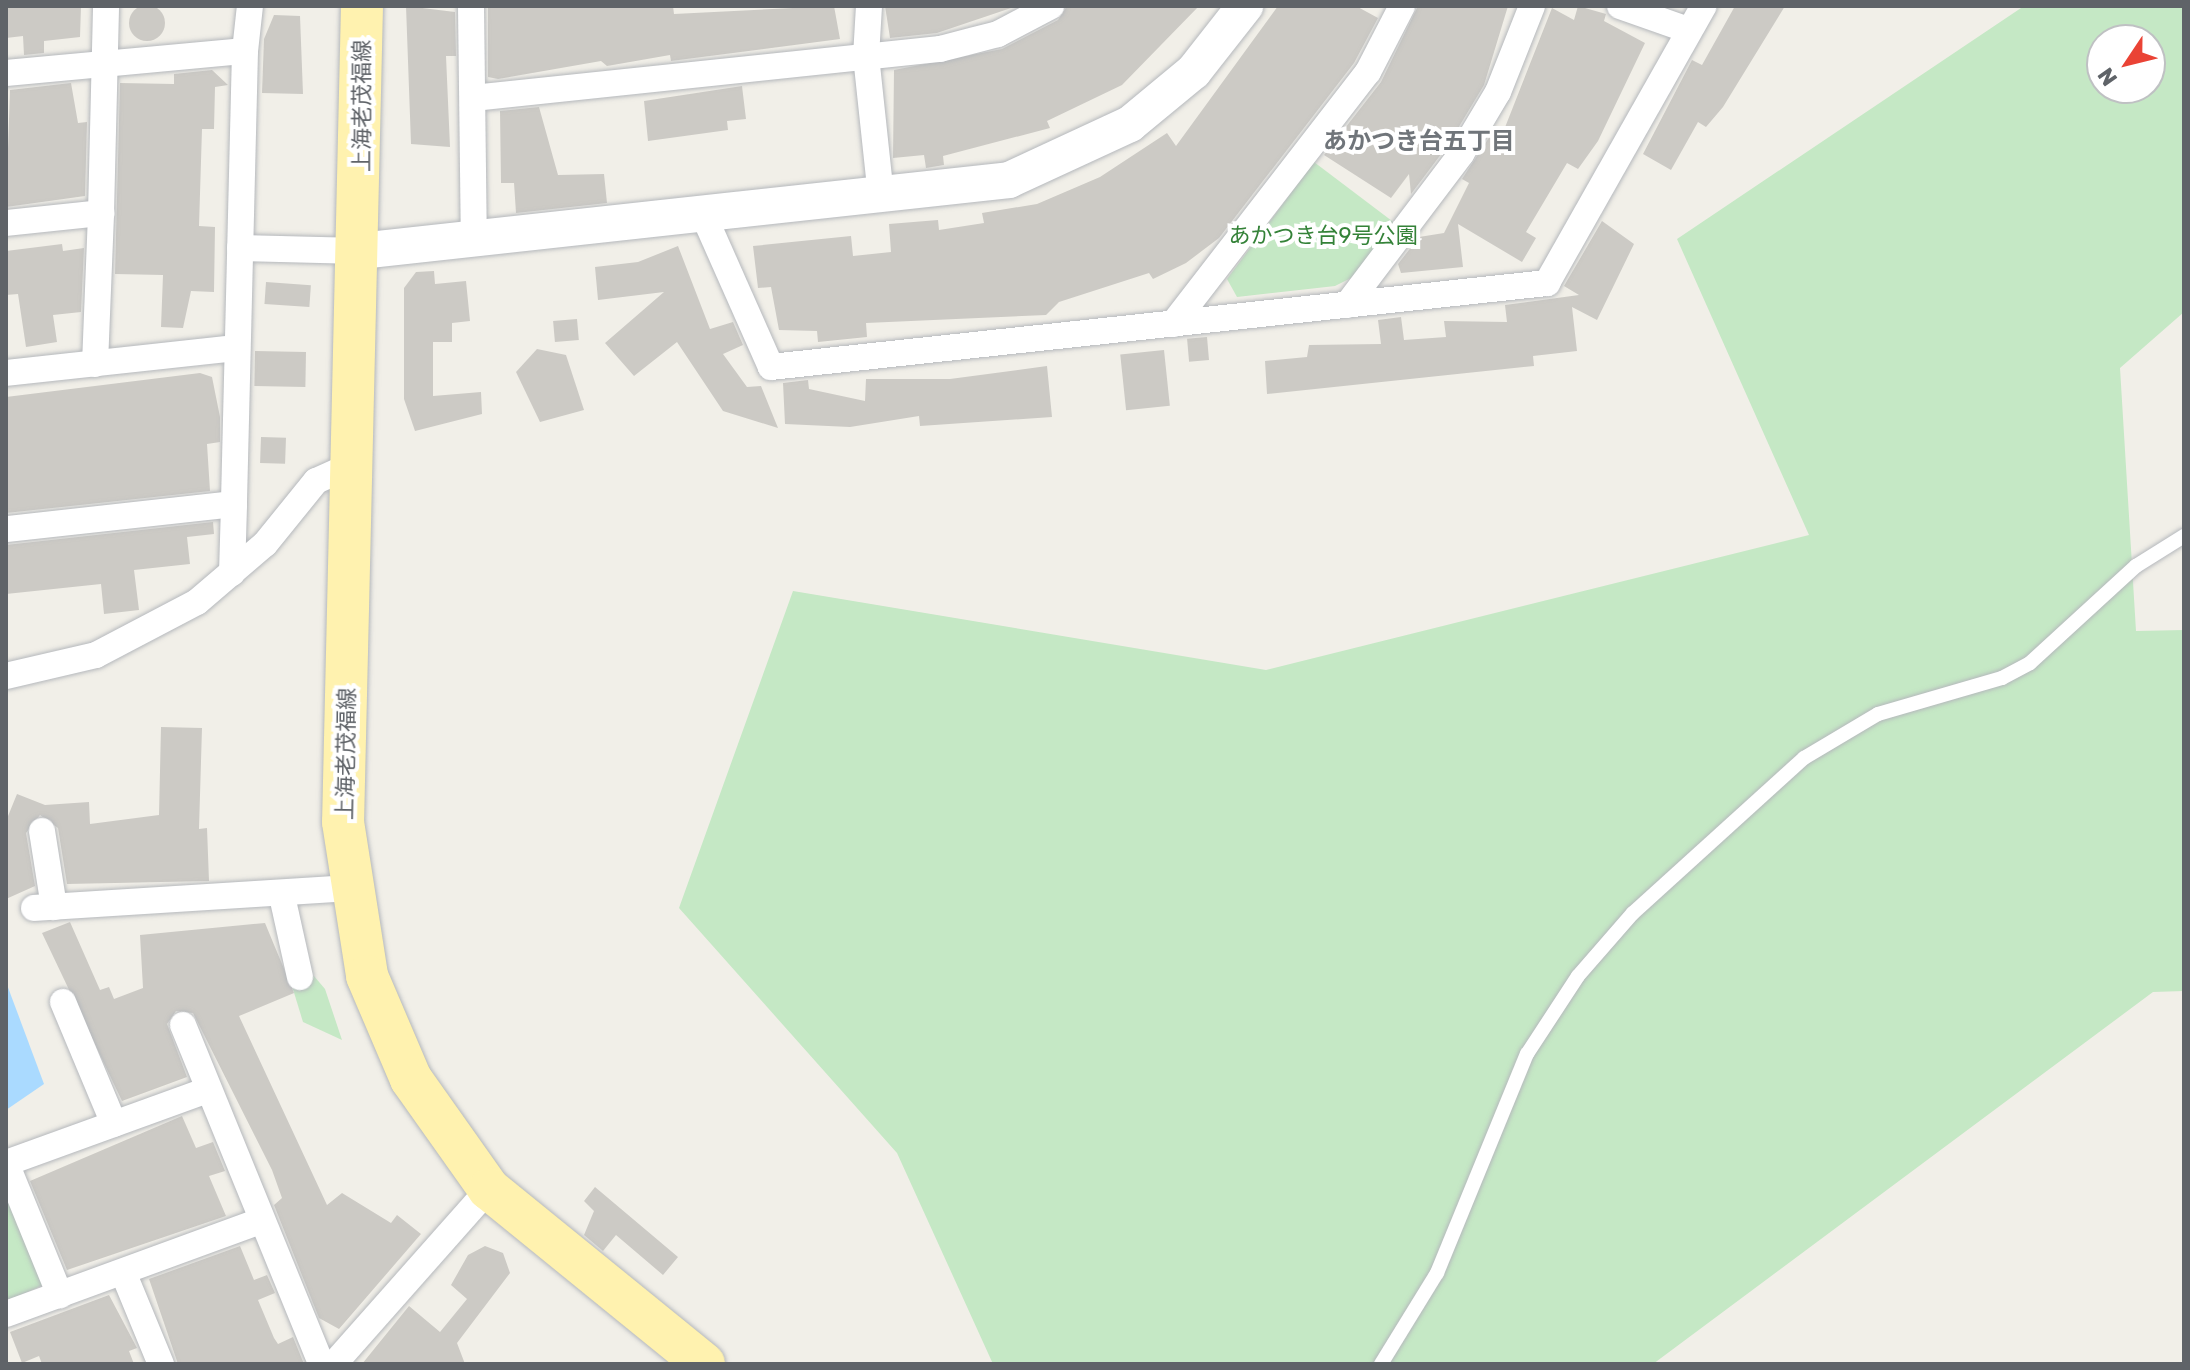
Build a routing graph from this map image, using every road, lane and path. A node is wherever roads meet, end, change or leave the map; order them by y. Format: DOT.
graph roads {
  1 [pos="106,6"];
  2 [pos="250,6"];
  3 [pos="362,6"];
  4 [pos="471,6"];
  5 [pos="869,6"];
  6 [pos="1051,6"];
  7 [pos="1245,6"];
  8 [pos="1402,6"];
  9 [pos="1532,6"];
  10 [pos="1620,6"];
  11 [pos="1704,6"];
  12 [pos="1688,30"];
  13 [pos="245,51"];
  14 [pos="866,56"];
  15 [pos="104,64"];
  16 [pos="6,73"];
  17 [pos="473,98"];
  18 [pos="881,197"];
  19 [pos="101,213"];
  20 [pos="704,216"];
  21 [pos="6,223"];
  22 [pos="474,242"];
  23 [pos="240,248"];
  24 [pos="360,251"];
  25 [pos="1347,305"];
  26 [pos="1173,324"];
  27 [pos="237,348"];
  28 [pos="95,364"];
  29 [pos="6,373"];
  30 [pos="354,464"];
  31 [pos="234,504"];
  32 [pos="6,529"];
  33 [pos="2184,536"];
  34 [pos="232,573"];
  35 [pos="6,676"];
  36 [pos="42,831"];
  37 [pos="349,888"];
  38 [pos="282,896"];
  39 [pos="300,977"];
  40 [pos="63,1002"];
  41 [pos="183,1025"];
  42 [pos="208,1090"];
  43 [pos="114,1124"];
  44 [pos="6,1163"];
  45 [pos="489,1189"];
  46 [pos="260,1221"];
  47 [pos="123,1272"];
  48 [pos="60,1295"];
  49 [pos="6,1314"];
  50 [pos="161,1364"];
  51 [pos="321,1364"];
  52 [pos="334,1364"];
  53 [pos="704,1364"];
  54 [pos="1381,1364"];
  1 -- 15 [label="street"];
  2 -- 13 [label="street"];
  3 -- 24 [label="main road, 上海老茂福線"];
  4 -- 17 [label="street"];
  5 -- 14 [label="street"];
  6 -- 14 [label="street"];
  7 -- 18 [label="street"];
  8 -- 26 [label="street"];
  9 -- 25 [label="street"];
  10 -- 12 [label="street"];
  11 -- 12 [label="street"];
  12 -- 25 [label="street"];
  13 -- 15 [label="street"];
  13 -- 23 [label="street"];
  14 -- 17 [label="street"];
  14 -- 18 [label="street"];
  15 -- 16 [label="street"];
  15 -- 19 [label="street"];
  17 -- 22 [label="street"];
  18 -- 20 [label="street"];
  19 -- 21 [label="street"];
  19 -- 28 [label="street"];
  20 -- 22 [label="street"];
  20 -- 26 [label="street"];
  22 -- 24 [label="street"];
  23 -- 24 [label="street"];
  23 -- 27 [label="street"];
  24 -- 30 [label="main road, 上海老茂福線"];
  25 -- 26 [label="street"];
  27 -- 28 [label="street"];
  27 -- 31 [label="street"];
  28 -- 29 [label="street"];
  30 -- 34 [label="street"];
  30 -- 37 [label="main road, 上海老茂福線"];
  31 -- 32 [label="street"];
  31 -- 34 [label="street"];
  33 -- 54 [label="lane"];
  34 -- 35 [label="street"];
  36 -- 38 [label="street"];
  37 -- 38 [label="street"];
  37 -- 45 [label="main road, 上海老茂福線"];
  38 -- 39 [label="street"];
  40 -- 43 [label="street"];
  41 -- 42 [label="street"];
  42 -- 43 [label="street"];
  42 -- 46 [label="street"];
  43 -- 44 [label="street"];
  44 -- 48 [label="street"];
  45 -- 52 [label="street"];
  45 -- 53 [label="main road, 上海老茂福線"];
  46 -- 47 [label="street"];
  46 -- 51 [label="street"];
  47 -- 48 [label="street"];
  47 -- 50 [label="street"];
  48 -- 49 [label="street"];
}
